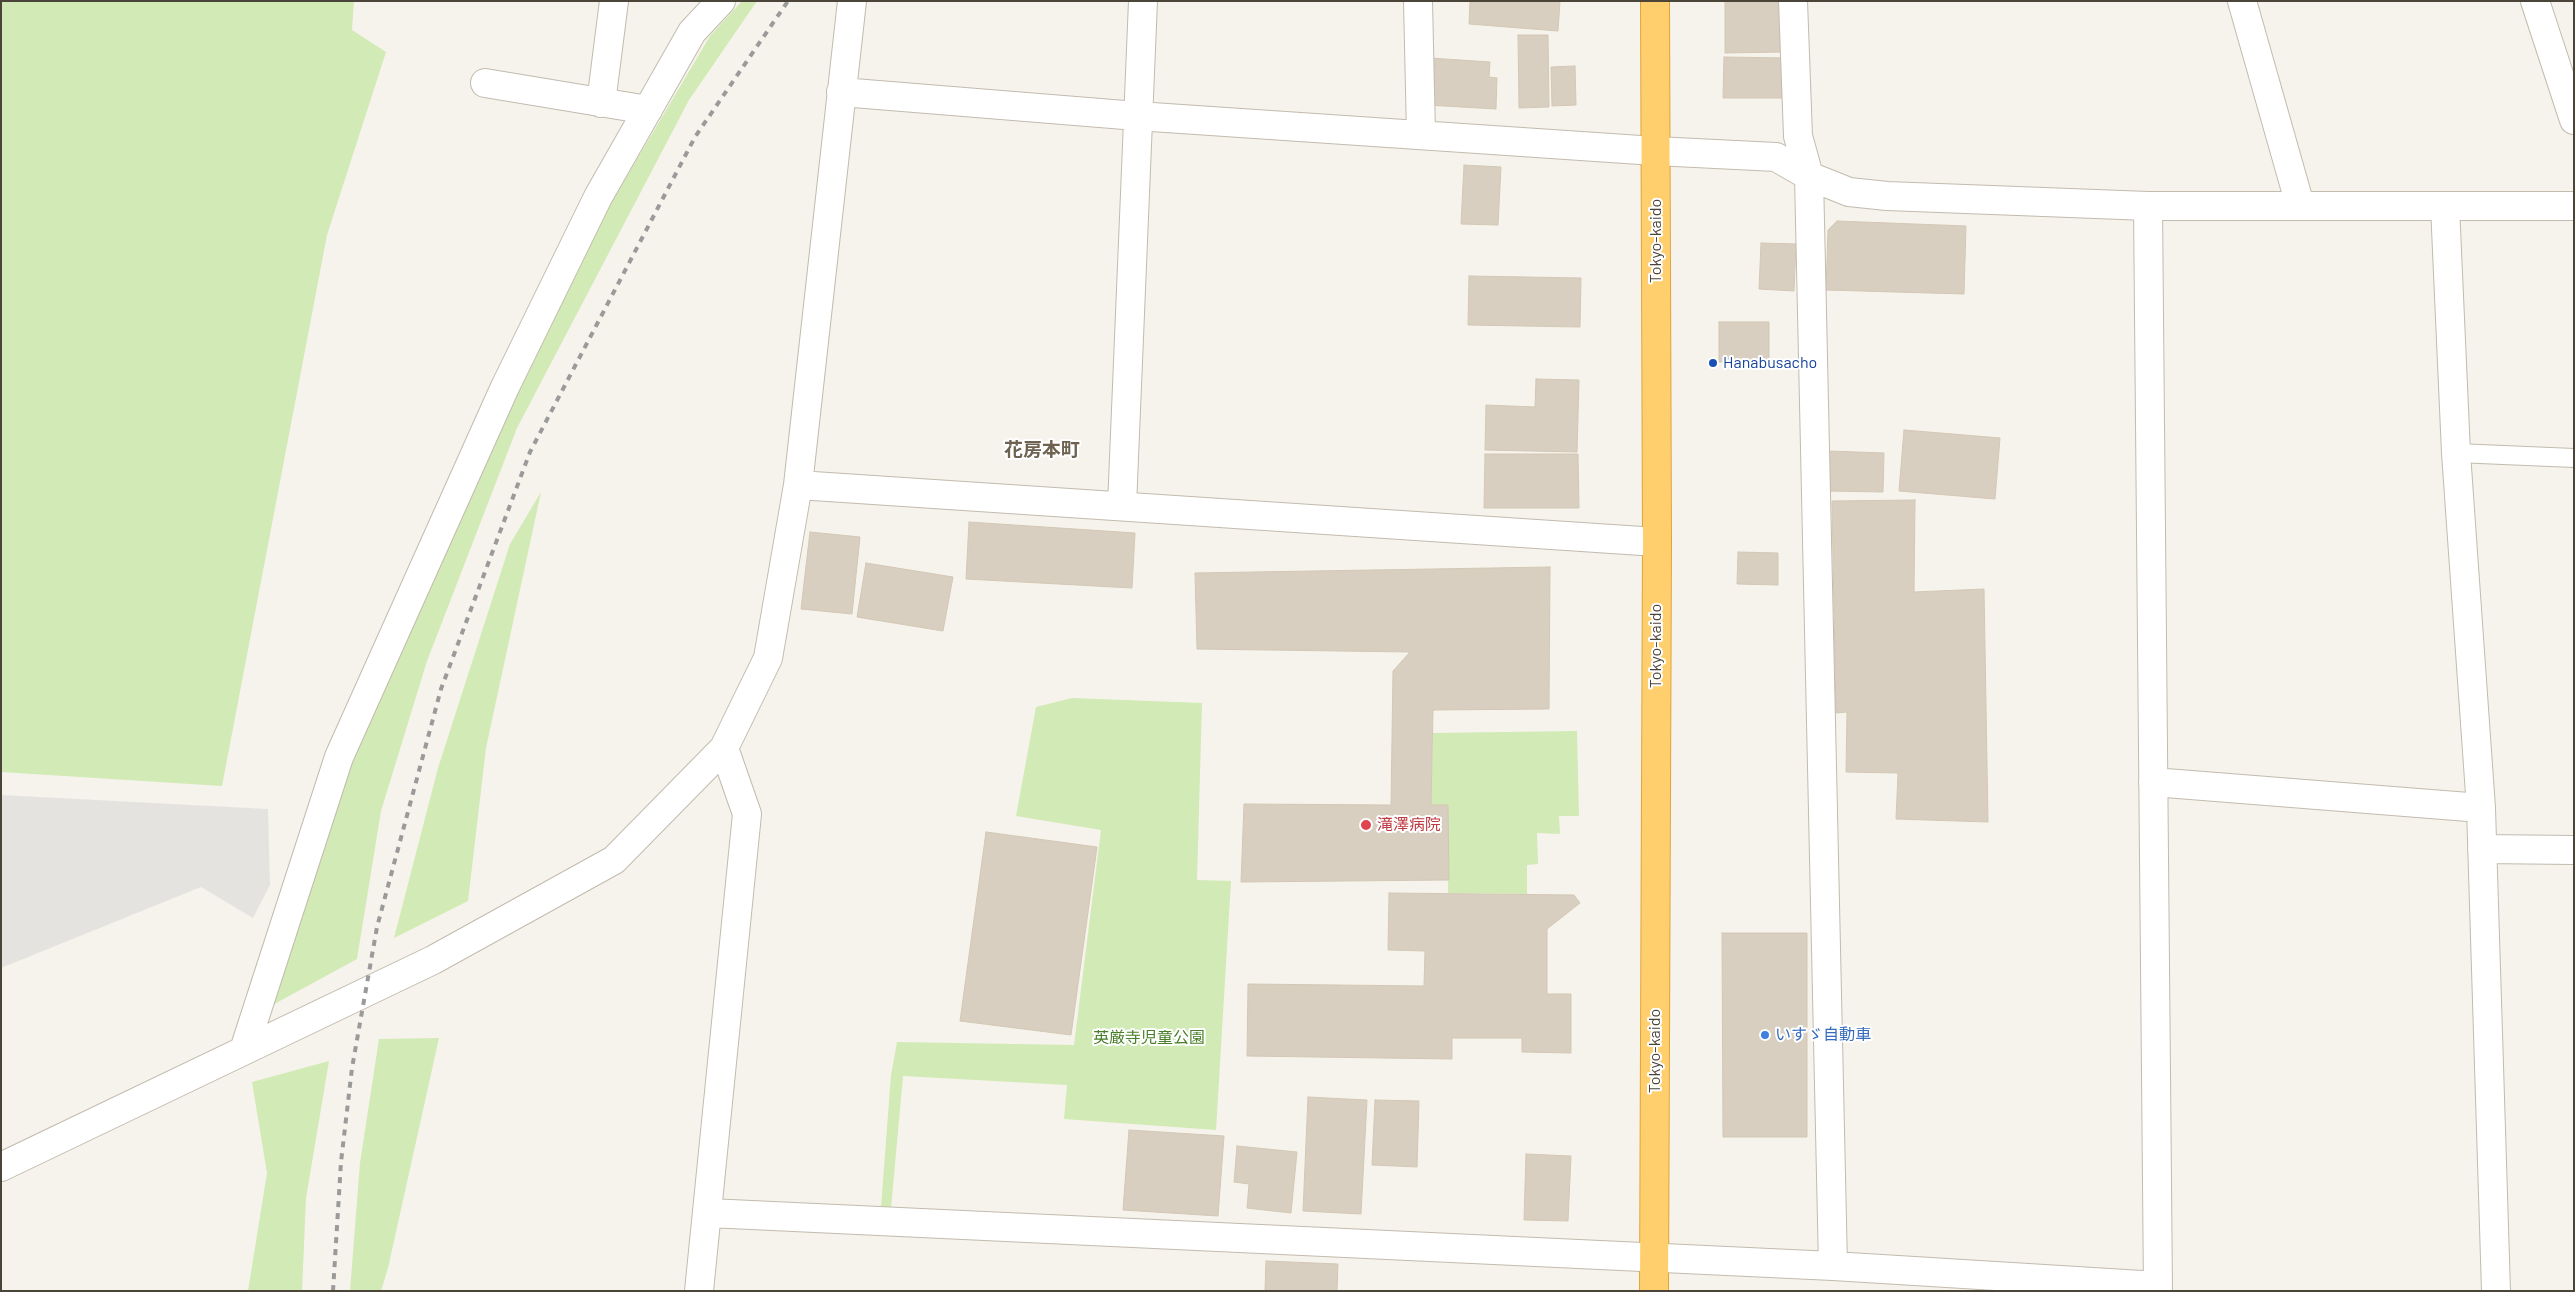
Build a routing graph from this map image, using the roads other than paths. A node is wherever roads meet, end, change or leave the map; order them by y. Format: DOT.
graph roads {
  1 [pos="614,1"];
  2 [pos="721,1"];
  3 [pos="852,1"];
  4 [pos="1142,1"];
  5 [pos="1418,1"];
  6 [pos="1656,1"];
  7 [pos="1793,1"];
  8 [pos="2242,1"];
  9 [pos="2535,1"];
  10 [pos="485,83"];
  11 [pos="841,92"];
  12 [pos="601,103"];
  13 [pos="648,110"];
  14 [pos="1137,116"];
  15 [pos="2574,120"];
  16 [pos="1421,134"];
  17 [pos="1655,152"];
  18 [pos="1809,176"];
  19 [pos="2300,205"];
  20 [pos="2148,206"];
  21 [pos="2445,206"];
  22 [pos="2574,206"];
  23 [pos="2456,453"];
  24 [pos="2574,458"];
  25 [pos="798,485"];
  26 [pos="1122,506"];
  27 [pos="1657,542"];
  28 [pos="724,748"];
  29 [pos="2153,782"];
  30 [pos="2481,808"];
  31 [pos="2482,849"];
  32 [pos="2574,850"];
  33 [pos="244,1050"];
  34 [pos="1,1167"];
  35 [pos="708,1213"];
  36 [pos="1654,1258"];
  37 [pos="1833,1266"];
  38 [pos="2158,1288"];
  39 [pos="699,1291"];
  40 [pos="1654,1291"];
  41 [pos="2496,1291"];
  1 -- 12 [label="street"];
  2 -- 13 [label="street"];
  3 -- 11 [label="street"];
  4 -- 14 [label="street"];
  5 -- 16 [label="street"];
  6 -- 17 [label="highway, Tokyo-kaido"];
  7 -- 18 [label="street"];
  8 -- 19 [label="street"];
  9 -- 15 [label="street"];
  10 -- 12 [label="street"];
  11 -- 14 [label="street"];
  11 -- 25 [label="street"];
  12 -- 13 [label="street"];
  13 -- 33 [label="street"];
  14 -- 16 [label="street"];
  14 -- 26 [label="street"];
  16 -- 17 [label="street"];
  17 -- 18 [label="street"];
  17 -- 27 [label="highway, Tokyo-kaido"];
  18 -- 20 [label="street"];
  18 -- 37 [label="street"];
  19 -- 20 [label="street"];
  19 -- 21 [label="street"];
  20 -- 29 [label="street"];
  21 -- 22 [label="street"];
  21 -- 23 [label="street"];
  23 -- 24 [label="lane"];
  23 -- 30 [label="street"];
  25 -- 26 [label="street"];
  25 -- 28 [label="street"];
  26 -- 27 [label="street"];
  27 -- 36 [label="highway, Tokyo-kaido"];
  28 -- 33 [label="street"];
  28 -- 35 [label="street"];
  29 -- 30 [label="street"];
  29 -- 38 [label="street"];
  30 -- 31 [label="street"];
  31 -- 32 [label="street"];
  31 -- 41 [label="street"];
  33 -- 34 [label="street"];
  35 -- 36 [label="street"];
  35 -- 39 [label="street"];
  36 -- 37 [label="street"];
  36 -- 40 [label="highway, Tokyo-kaido"];
  37 -- 38 [label="street"];
}
